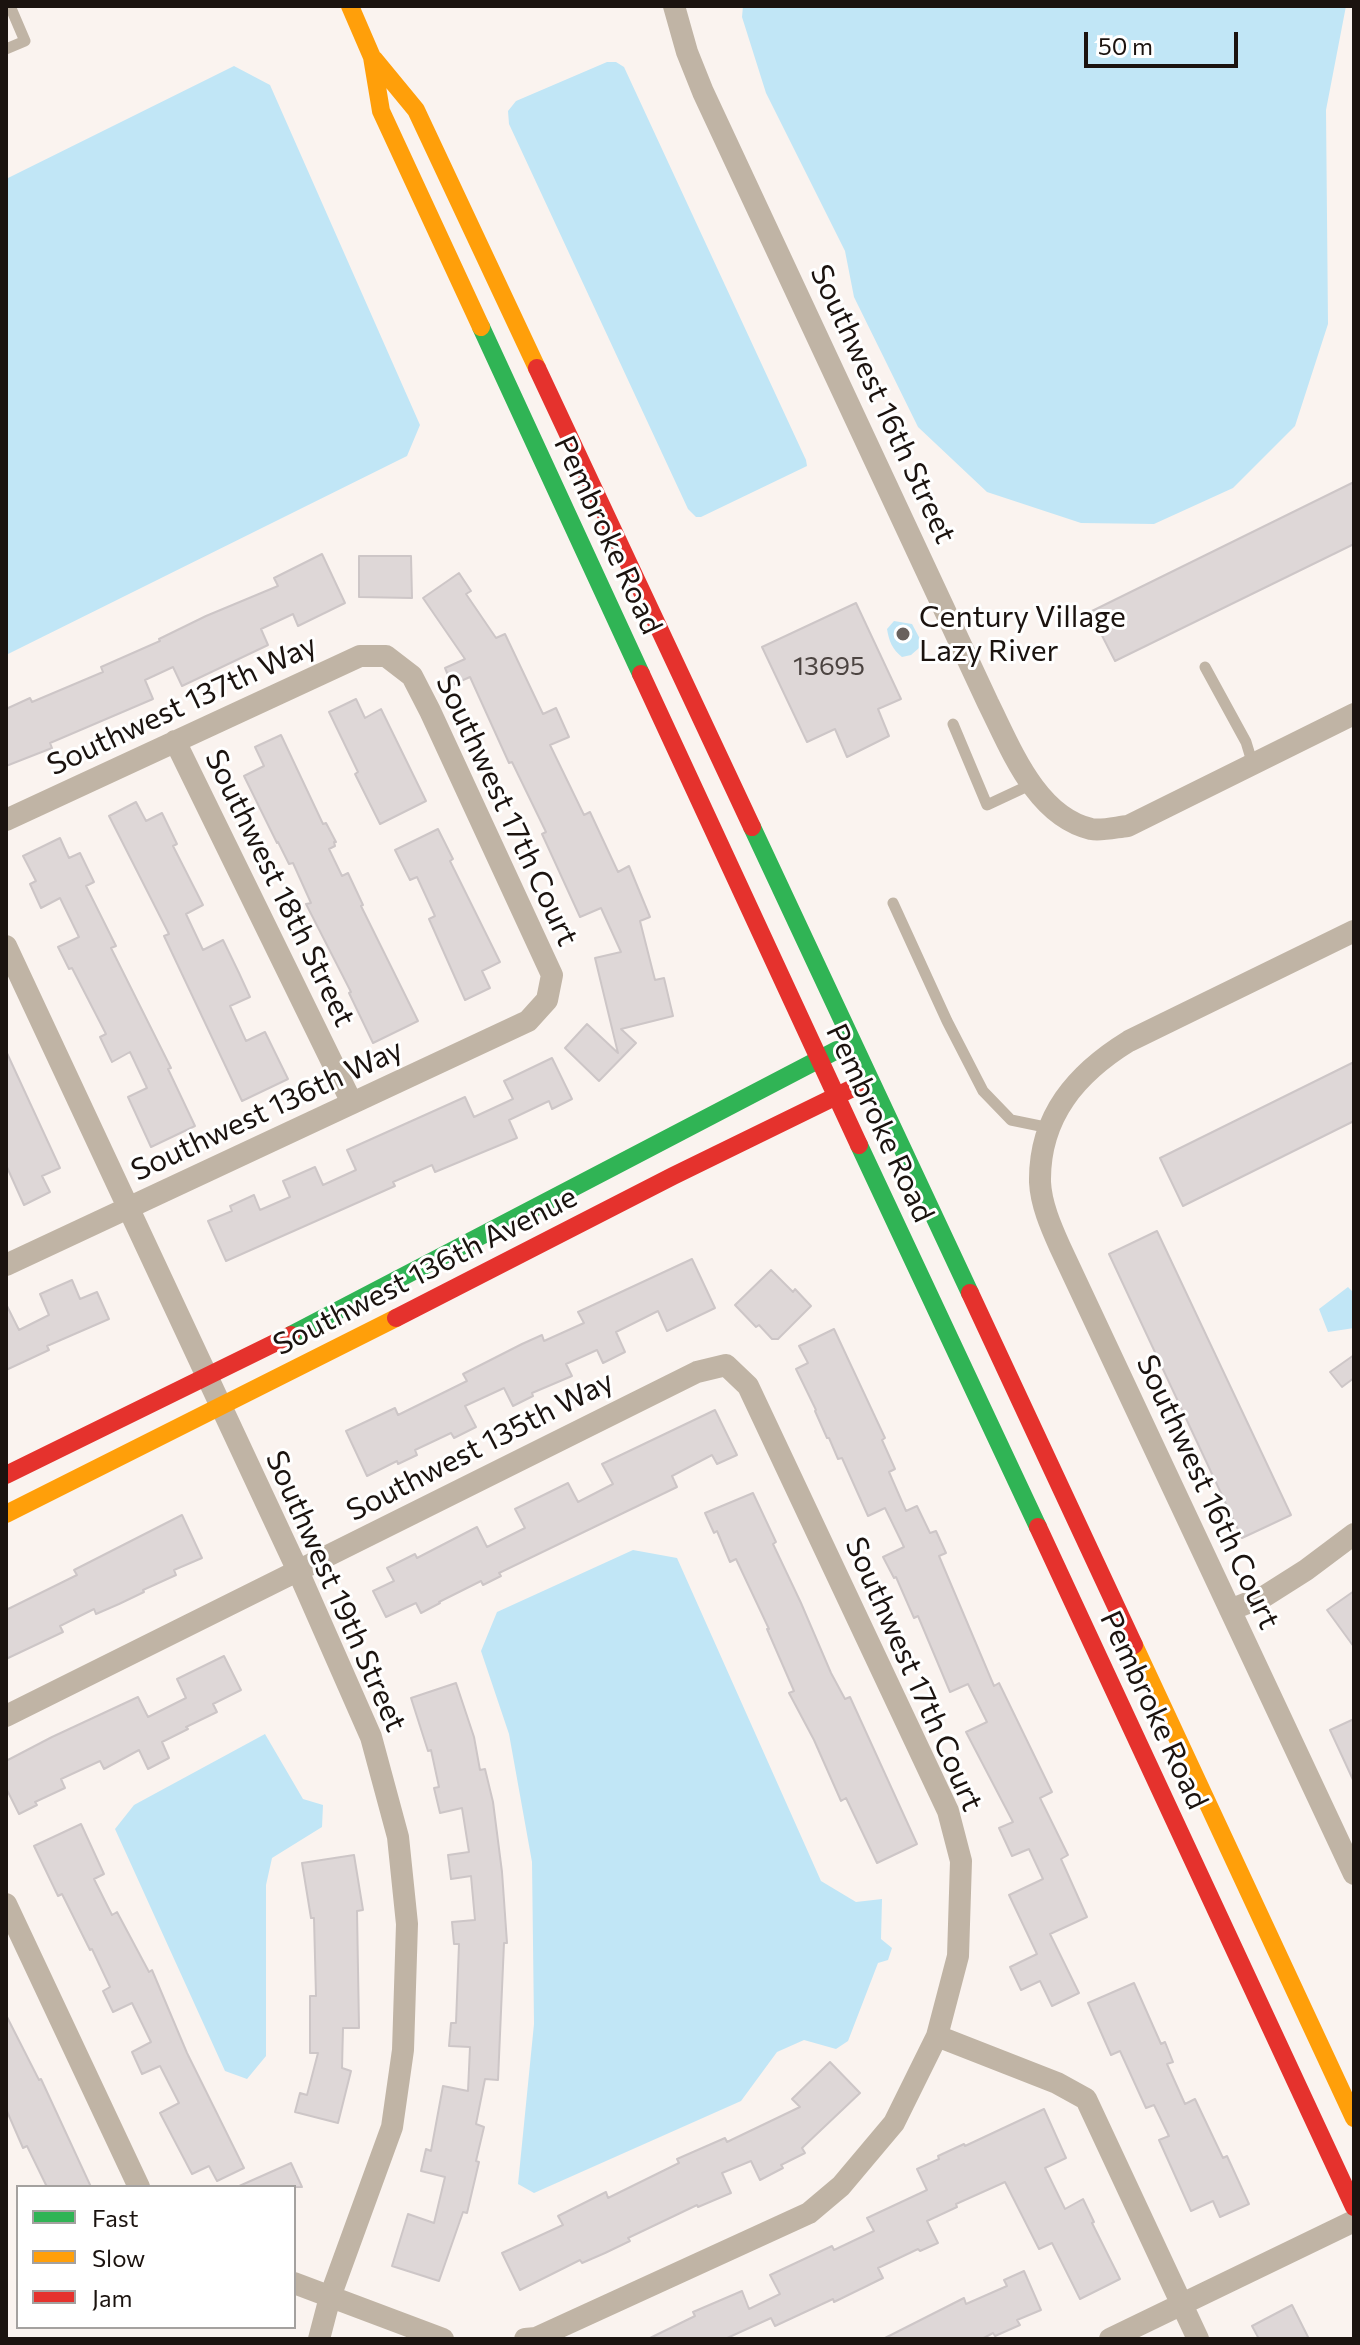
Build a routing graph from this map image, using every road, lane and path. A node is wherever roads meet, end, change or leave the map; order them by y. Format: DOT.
graph roads {
  1 [pos="10,6"];
  2 [pos="350,6"];
  3 [pos="674,6"];
  4 [pos="6,49"];
  5 [pos="372,57"];
  6 [pos="386,656"];
  7 [pos="1205,667"];
  8 [pos="1354,714"];
  9 [pos="953,724"];
  10 [pos="175,741"];
  11 [pos="1253,765"];
  12 [pos="1032,784"];
  13 [pos="6,820"];
  14 [pos="893,903"];
  15 [pos="1354,931"];
  16 [pos="6,946"];
  17 [pos="547,1000"];
  18 [pos="853,1042"];
  19 [pos="819,1059"];
  20 [pos="870,1079"];
  21 [pos="837,1096"];
  22 [pos="352,1103"];
  23 [pos="1050,1128"];
  24 [pos="128,1208"];
  25 [pos="6,1265"];
  26 [pos="726,1365"];
  27 [pos="207,1376"];
  28 [pos="222,1407"];
  29 [pos="6,1475"];
  30 [pos="6,1514"];
  31 [pos="1354,1534"];
  32 [pos="298,1571"];
  33 [pos="1230,1610"];
  34 [pos="6,1716"];
  35 [pos="1354,1874"];
  36 [pos="6,1904"];
  37 [pos="937,2036"];
  38 [pos="1354,2118"];
  39 [pos="138,2185"];
  40 [pos="1354,2207"];
  41 [pos="1354,2221"];
  42 [pos="296,2284"];
  43 [pos="330,2297"];
  44 [pos="1182,2305"];
  45 [pos="319,2339"];
  46 [pos="443,2339"];
  47 [pos="525,2339"];
  48 [pos="1110,2339"];
  49 [pos="1198,2339"];
  1 -- 4 [label="lane"];
  2 -- 5 [label="main road, Pembroke Road"];
  3 -- 12 [label="street, Southwest 16th Street"];
  5 -- 18 [label="main road, Pembroke Road"];
  5 -- 19 [label="main road, Pembroke Road"];
  6 -- 10 [label="street, Southwest 137th Way"];
  6 -- 17 [label="street, Southwest 17th Court"];
  7 -- 11 [label="lane"];
  8 -- 11 [label="street"];
  9 -- 12 [label="lane"];
  10 -- 13 [label="street, Southwest 137th Way"];
  10 -- 22 [label="street, Southwest 18th Street"];
  11 -- 12 [label="street, Southwest 16th Street"];
  14 -- 23 [label="lane"];
  15 -- 23 [label="street, Southwest 16th Court"];
  16 -- 24 [label="street, Southwest 19th Street"];
  17 -- 22 [label="street, Southwest 136th Way"];
  18 -- 19 [label="main road, Southwest 136th Avenue"];
  18 -- 20 [label="main road, Pembroke Road"];
  19 -- 21 [label="main road, Pembroke Road"];
  19 -- 27 [label="main road, Southwest 136th Avenue"];
  20 -- 21 [label="main road, Southwest 136th Avenue"];
  20 -- 38 [label="main road, Pembroke Road"];
  21 -- 28 [label="main road, Southwest 136th Avenue"];
  21 -- 40 [label="main road, Pembroke Road"];
  22 -- 24 [label="street, Southwest 136th Way"];
  23 -- 33 [label="street, Southwest 16th Court"];
  24 -- 25 [label="street, Southwest 136th Way"];
  24 -- 27 [label="street, Southwest 19th Street"];
  26 -- 32 [label="street, Southwest 135th Way"];
  26 -- 37 [label="street, Southwest 17th Court"];
  27 -- 28 [label="street, Southwest 19th Street"];
  27 -- 29 [label="main road, Southwest 136th Avenue"];
  28 -- 30 [label="main road, Southwest 136th Avenue"];
  28 -- 32 [label="street, Southwest 19th Street"];
  31 -- 33 [label="street"];
  32 -- 34 [label="street, Southwest 135th Way"];
  32 -- 43 [label="street, Southwest 19th Street"];
  33 -- 35 [label="street, Southwest 16th Court"];
  36 -- 39 [label="street"];
  37 -- 44 [label="street"];
  37 -- 47 [label="street, Southwest 17th Court"];
  41 -- 44 [label="street"];
  42 -- 43 [label="street"];
  43 -- 45 [label="street, Southwest 19th Street"];
  43 -- 46 [label="street"];
  44 -- 48 [label="street"];
  44 -- 49 [label="street"];
}
